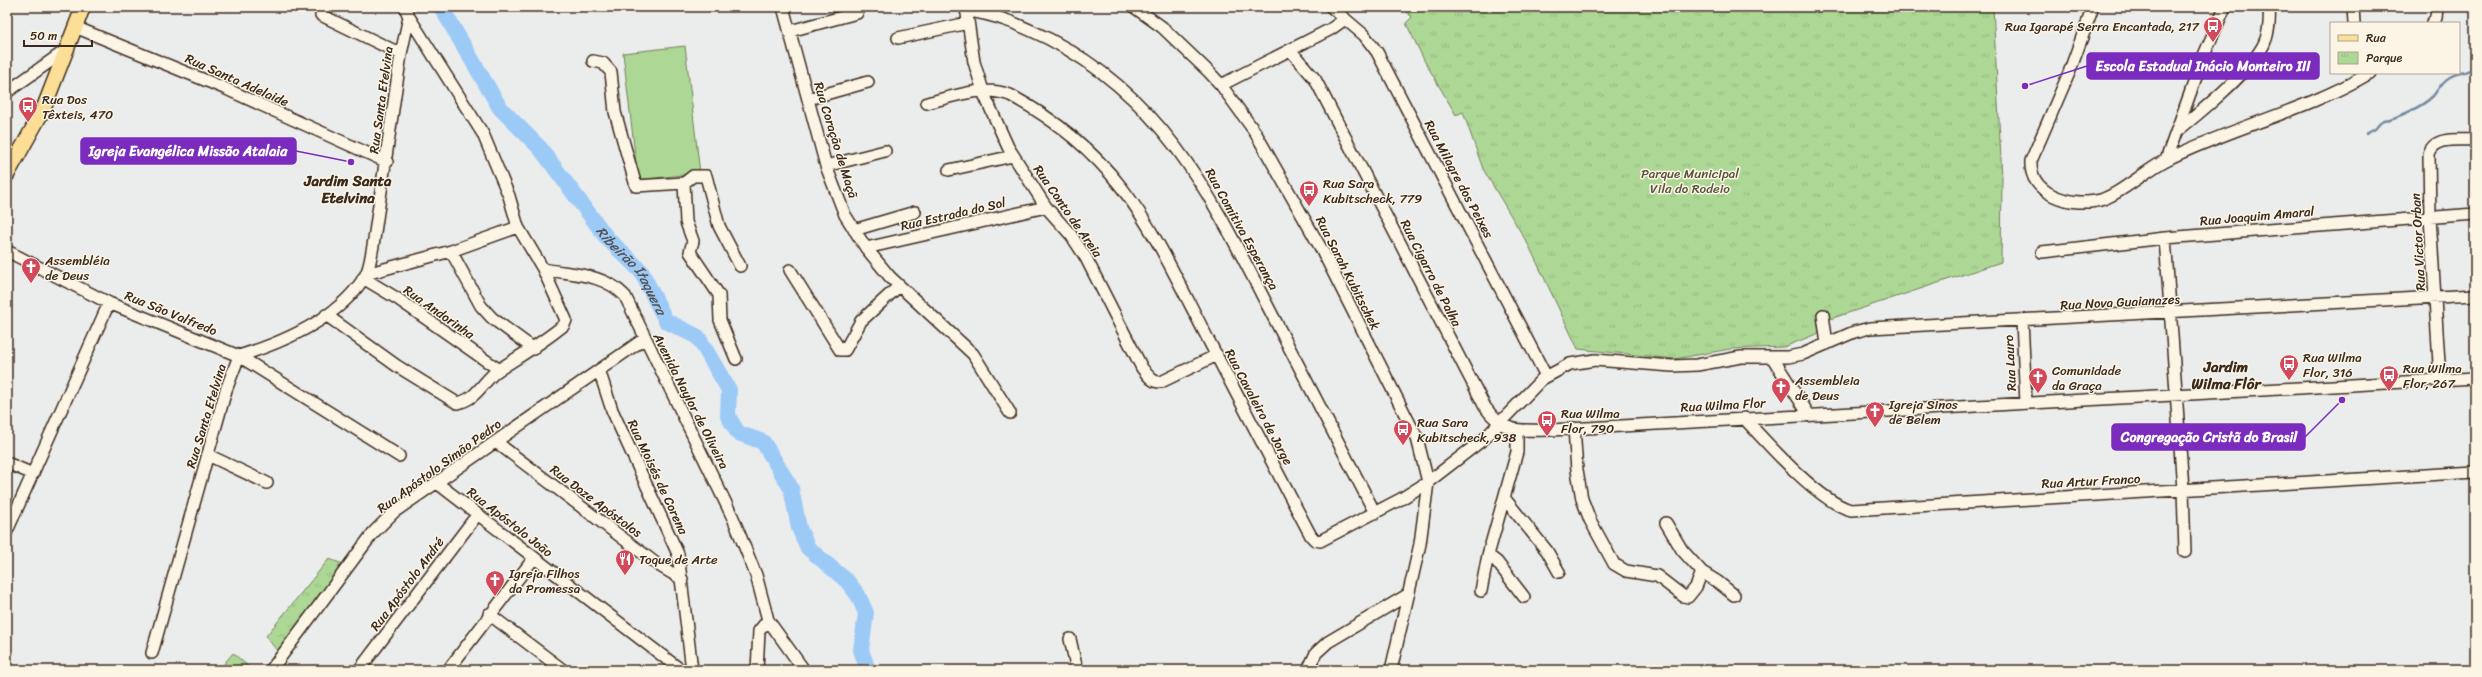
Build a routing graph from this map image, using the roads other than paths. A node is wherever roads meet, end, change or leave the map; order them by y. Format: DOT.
graph roads {
  1 [pos="83,7"];
  2 [pos="783,7"];
  3 [pos="1134,7"];
  4 [pos="1331,7"];
  5 [pos="2093,7"];
  6 [pos="2225,7"];
  7 [pos="2269,7"];
  8 [pos="2353,7"];
  9 [pos="2437,7"];
  10 [pos="2444,7"];
  11 [pos="966,9"];
  12 [pos="407,12"];
  13 [pos="857,13"];
  14 [pos="321,15"];
  15 [pos="1345,19"];
  16 [pos="2434,21"];
  17 [pos="2354,22"];
  18 [pos="968,23"];
  19 [pos="75,27"];
  20 [pos="790,31"];
  21 [pos="898,38"];
  22 [pos="66,50"];
  23 [pos="1290,50"];
  24 [pos="401,54"];
  25 [pos="593,61"];
  26 [pos="2359,76"];
  27 [pos="868,82"];
  28 [pos="1222,85"];
  29 [pos="982,90"];
  30 [pos="7,92"];
  31 [pos="808,99"];
  32 [pos="927,103"];
  33 [pos="2176,132"];
  34 [pos="2475,140"];
  35 [pos="885,151"];
  36 [pos="1013,156"];
  37 [pos="2166,160"];
  38 [pos="387,162"];
  39 [pos="826,166"];
  40 [pos="949,170"];
  41 [pos="7,175"];
  42 [pos="684,183"];
  43 [pos="1046,207"];
  44 [pos="915,212"];
  45 [pos="2475,214"];
  46 [pos="2430,217"];
  47 [pos="518,227"];
  48 [pos="854,230"];
  49 [pos="2165,238"];
  50 [pos="866,248"];
  51 [pos="7,251"];
  52 [pos="451,251"];
  53 [pos="2042,252"];
  54 [pos="740,266"];
  55 [pos="543,269"];
  56 [pos="790,270"];
  57 [pos="365,276"];
  58 [pos="899,286"];
  59 [pos="2475,295"];
  60 [pos="2435,297"];
  61 [pos="109,303"];
  62 [pos="2169,313"];
  63 [pos="326,315"];
  64 [pos="1823,315"];
  65 [pos="2022,321"];
  66 [pos="644,339"];
  67 [pos="1827,344"];
  68 [pos="534,349"];
  69 [pos="1216,355"];
  70 [pos="240,356"];
  71 [pos="1772,357"];
  72 [pos="736,359"];
  73 [pos="498,369"];
  74 [pos="599,370"];
  75 [pos="1546,376"];
  76 [pos="2475,378"];
  77 [pos="2440,380"];
  78 [pos="2175,396"];
  79 [pos="2026,403"];
  80 [pos="1010,413"];
  81 [pos="1809,415"];
  82 [pos="1744,418"];
  83 [pos="1500,425"];
  84 [pos="1574,428"];
  85 [pos="1517,430"];
  86 [pos="496,442"];
  87 [pos="208,455"];
  88 [pos="400,456"];
  89 [pos="7,463"];
  90 [pos="2475,472"];
  91 [pos="33,474"];
  92 [pos="1428,482"];
  93 [pos="267,483"];
  94 [pos="437,483"];
  95 [pos="2183,489"];
  96 [pos="1504,499"];
  97 [pos="1375,513"];
  98 [pos="477,515"];
  99 [pos="1666,523"];
  100 [pos="7,532"];
  101 [pos="2185,552"];
  102 [pos="1488,555"];
  103 [pos="534,558"];
  104 [pos="1559,572"];
  105 [pos="1702,572"];
  106 [pos="682,579"];
  107 [pos="1481,591"];
  108 [pos="1408,594"];
  109 [pos="1734,595"];
  110 [pos="1524,597"];
  111 [pos="489,614"];
  112 [pos="768,620"];
  113 [pos="1070,639"];
  114 [pos="152,653"];
  115 [pos="271,670"];
  116 [pos="359,670"];
  117 [pos="448,670"];
  118 [pos="563,670"];
  119 [pos="681,670"];
  120 [pos="692,670"];
  121 [pos="757,670"];
  122 [pos="804,670"];
  123 [pos="1077,670"];
  124 [pos="1308,670"];
  125 [pos="1391,670"];
  1 -- 19 [label="main road"];
  2 -- 20 [label="street, Rua Coração de Maçã"];
  3 -- 28 [label="street, Rua Sarah Kubitschek"];
  4 -- 15 [label="street, Rua Milagre dos Peixes"];
  5 -- 37 [label="street"];
  6 -- 33 [label="street"];
  7 -- 33 [label="street"];
  8 -- 17 [label="street"];
  9 -- 16 [label="street"];
  10 -- 16 [label="street"];
  11 -- 18 [label="street, Rua Conto de Areia"];
  11 -- 97 [label="street, Rua Comitiva Esperança"];
  12 -- 24 [label="street, Rua Santa Etelvina"];
  12 -- 47 [label="street"];
  13 -- 20 [label="street"];
  14 -- 24 [label="street"];
  15 -- 23 [label="street"];
  15 -- 75 [label="street, Rua Milagre dos Peixes"];
  18 -- 21 [label="street"];
  18 -- 29 [label="street, Rua Conto de Areia"];
  19 -- 22 [label="main road"];
  19 -- 38 [label="street, Rua Santa Adelaide"];
  20 -- 31 [label="street, Rua Coração de Maçã"];
  22 -- 30 [label="street"];
  22 -- 41 [label="main road"];
  23 -- 28 [label="street"];
  23 -- 83 [label="street, Rua Cigarro de Palha"];
  24 -- 38 [label="street, Rua Santa Etelvina"];
  25 -- 42 [label="street"];
  26 -- 37 [label="street"];
  27 -- 31 [label="street"];
  28 -- 92 [label="street, Rua Sarah Kubitschek"];
  29 -- 32 [label="street, Rua Cavaleiro de Jorge"];
  29 -- 36 [label="street, Rua Conto de Areia"];
  29 -- 69 [label="street, Rua Cavaleiro de Jorge"];
  31 -- 39 [label="street, Rua Coração de Maçã"];
  33 -- 37 [label="street"];
  34 -- 46 [label="street, Rua Victor Orban"];
  35 -- 39 [label="street"];
  36 -- 40 [label="street"];
  36 -- 43 [label="street, Rua Conto de Areia"];
  38 -- 57 [label="street, Rua Santa Etelvina"];
  39 -- 48 [label="street, Rua Coração de Maçã"];
  42 -- 54 [label="street"];
  42 -- 72 [label="street"];
  43 -- 50 [label="street, Rua Estrada do Sol"];
  43 -- 69 [label="street, Rua Conto de Areia"];
  44 -- 48 [label="street"];
  45 -- 46 [label="street, Rua Joaquim Amaral"];
  46 -- 49 [label="street, Rua Joaquim Amaral"];
  46 -- 60 [label="street, Rua Victor Orban"];
  47 -- 52 [label="street"];
  47 -- 55 [label="street"];
  48 -- 50 [label="street, Rua Coração de Maçã"];
  49 -- 53 [label="street, Rua Joaquim Amaral"];
  49 -- 62 [label="street"];
  50 -- 58 [label="street, Rua Coração de Maçã"];
  51 -- 61 [label="street, Rua São Valfredo"];
  52 -- 57 [label="street"];
  52 -- 68 [label="street"];
  55 -- 66 [label="street, Avenida Naylor de Oliveira"];
  55 -- 68 [label="street"];
  56 -- 58 [label="street"];
  57 -- 63 [label="street, Rua Santa Etelvina"];
  57 -- 73 [label="street, Rua Andorinha"];
  58 -- 80 [label="street, Rua Coração de Maçã"];
  59 -- 60 [label="street, Rua Nova Guaianazes"];
  60 -- 62 [label="street, Rua Nova Guaianazes"];
  60 -- 77 [label="street, Rua Victor Orban"];
  61 -- 70 [label="street, Rua São Valfredo"];
  61 -- 91 [label="street"];
  62 -- 65 [label="street, Rua Nova Guaianazes"];
  62 -- 78 [label="street"];
  63 -- 70 [label="street, Rua Santa Etelvina"];
  63 -- 73 [label="street"];
  64 -- 67 [label="street"];
  65 -- 67 [label="street, Rua Nova Guaianazes"];
  65 -- 79 [label="street, Rua Lauro"];
  66 -- 74 [label="street, Rua Apóstolo Simão Pedro"];
  66 -- 112 [label="street, Avenida Naylor de Oliveira"];
  67 -- 71 [label="street, Rua Nova Guaianazes"];
  68 -- 73 [label="street"];
  69 -- 97 [label="street, Rua Cavaleiro de Jorge"];
  70 -- 87 [label="street, Rua Santa Etelvina"];
  70 -- 88 [label="street, Rua São Valfredo"];
  71 -- 75 [label="street, Rua Nova Guaianazes"];
  71 -- 81 [label="street"];
  74 -- 86 [label="street, Rua Apóstolo Simão Pedro"];
  74 -- 106 [label="street, Rua Moisés de Corena"];
  75 -- 83 [label="street, Rua Cavaleiro de Jorge"];
  76 -- 77 [label="street, Rua Wilma Flor"];
  77 -- 78 [label="street, Rua Wilma Flor"];
  78 -- 79 [label="street, Rua Wilma Flor"];
  78 -- 95 [label="street"];
  79 -- 81 [label="street, Rua Wilma Flor"];
  81 -- 82 [label="street, Rua Wilma Flor"];
  82 -- 84 [label="street, Rua Wilma Flor"];
  82 -- 95 [label="street, Rua Artur Franco"];
  83 -- 85 [label="street, Rua Wilma Flor"];
  83 -- 92 [label="street, Rua Cavaleiro de Jorge"];
  84 -- 85 [label="street, Rua Wilma Flor"];
  84 -- 105 [label="street"];
  85 -- 96 [label="street"];
  86 -- 94 [label="street, Rua Apóstolo Simão Pedro"];
  86 -- 106 [label="street, Rua Doze Apóstolos"];
  87 -- 93 [label="street"];
  87 -- 114 [label="street, Rua Santa Etelvina"];
  89 -- 91 [label="street"];
  90 -- 95 [label="street, Rua Artur Franco"];
  91 -- 100 [label="street"];
  92 -- 97 [label="street, Rua Cavaleiro de Jorge"];
  92 -- 108 [label="street"];
  94 -- 98 [label="street, Rua Apóstolo João"];
  94 -- 115 [label="street, Rua Apóstolo Simão Pedro"];
  95 -- 101 [label="street"];
  96 -- 102 [label="street"];
  96 -- 104 [label="street"];
  98 -- 103 [label="street, Rua Apóstolo João"];
  98 -- 116 [label="street, Rua Apóstolo André"];
  99 -- 105 [label="street"];
  102 -- 107 [label="street"];
  102 -- 110 [label="street"];
  103 -- 111 [label="street"];
  103 -- 119 [label="street, Rua Apóstolo João"];
  105 -- 109 [label="street"];
  106 -- 120 [label="street, Rua Moisés de Corena"];
  108 -- 124 [label="street"];
  108 -- 125 [label="street"];
  111 -- 117 [label="street"];
  111 -- 118 [label="street"];
  112 -- 121 [label="street"];
  112 -- 122 [label="street, Avenida Naylor de Oliveira"];
  113 -- 123 [label="street"];
}
